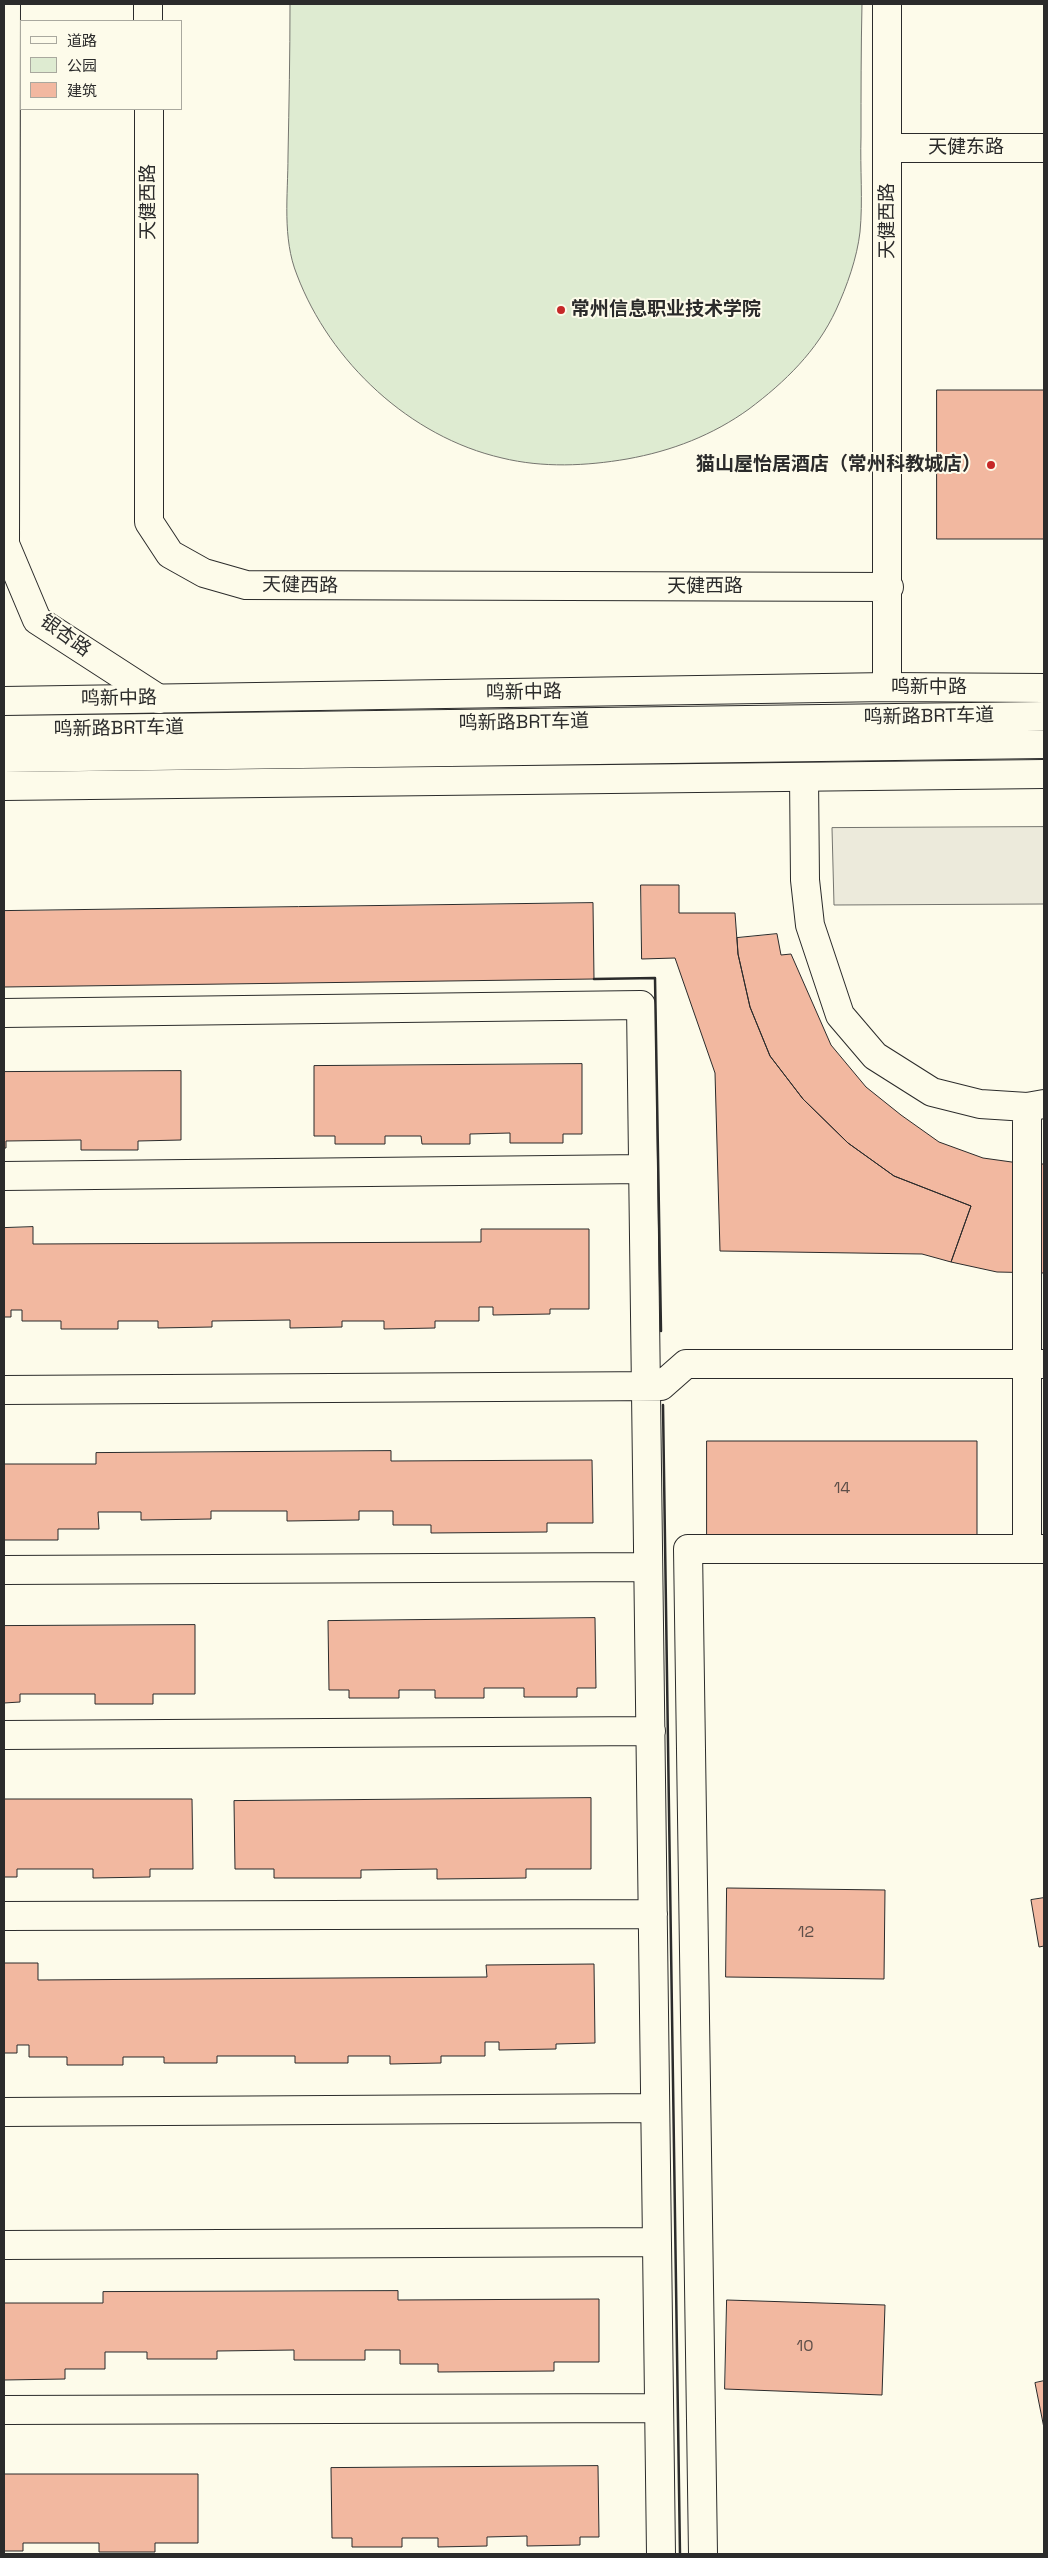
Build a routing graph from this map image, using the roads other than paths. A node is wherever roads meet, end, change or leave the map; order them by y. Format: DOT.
graph roads {
  1 [pos="6,4"];
  2 [pos="148,4"];
  3 [pos="887,4"];
  4 [pos="148,20"];
  5 [pos="148,110"];
  6 [pos="888,148"];
  7 [pos="1044,148"];
  8 [pos="889,587"];
  9 [pos="888,687"];
  10 [pos="1044,688"];
  11 [pos="159,699"];
  12 [pos="4,701"];
  13 [pos="1044,716"];
  14 [pos="4,730"];
  15 [pos="1044,744"];
  16 [pos="4,758"];
  17 [pos="1044,774"];
  18 [pos="804,777"];
  19 [pos="4,786"];
  20 [pos="4,1013"];
  21 [pos="1036,1105"];
  22 [pos="643,1169"];
  23 [pos="4,1176"];
  24 [pos="1036,1364"];
  25 [pos="646,1386"];
  26 [pos="4,1390"];
  27 [pos="1036,1549"];
  28 [pos="648,1567"];
  29 [pos="4,1570"];
  30 [pos="650,1730"];
  31 [pos="4,1735"];
  32 [pos="653,1914"];
  33 [pos="4,1916"];
  34 [pos="655,2108"];
  35 [pos="4,2112"];
  36 [pos="657,2242"];
  37 [pos="4,2244"];
  38 [pos="659,2408"];
  39 [pos="4,2410"];
  40 [pos="661,2554"];
  41 [pos="703,2554"];
  1 -- 11 [label="main road, 银杏路"];
  2 -- 4 [label="main road"];
  3 -- 6 [label="main road, 天健西路"];
  5 -- 8 [label="main road, 天健西路"];
  6 -- 7 [label="main road, 天健东路"];
  6 -- 8 [label="main road, 天健西路"];
  8 -- 9 [label="main road, 天健西路"];
  9 -- 10 [label="main road, 鸣新中路"];
  9 -- 11 [label="main road, 鸣新中路"];
  11 -- 12 [label="main road, 鸣新中路"];
  13 -- 14 [label="main road, 鸣新路BRT车道"];
  15 -- 16 [label="main road, 鸣新路BRT车道"];
  17 -- 18 [label="main road"];
  18 -- 19 [label="main road"];
  18 -- 21 [label="main road"];
  20 -- 22 [label="main road"];
  21 -- 24 [label="main road"];
  22 -- 23 [label="main road"];
  22 -- 25 [label="main road"];
  24 -- 25 [label="main road"];
  24 -- 27 [label="main road"];
  25 -- 26 [label="main road"];
  25 -- 28 [label="main road"];
  27 -- 41 [label="main road"];
  28 -- 29 [label="main road"];
  28 -- 30 [label="main road"];
  30 -- 31 [label="main road"];
  30 -- 32 [label="main road"];
  32 -- 33 [label="main road"];
  32 -- 34 [label="main road"];
  34 -- 35 [label="main road"];
  34 -- 36 [label="main road"];
  36 -- 37 [label="main road"];
  36 -- 38 [label="main road"];
  38 -- 39 [label="main road"];
  38 -- 40 [label="main road"];
}
